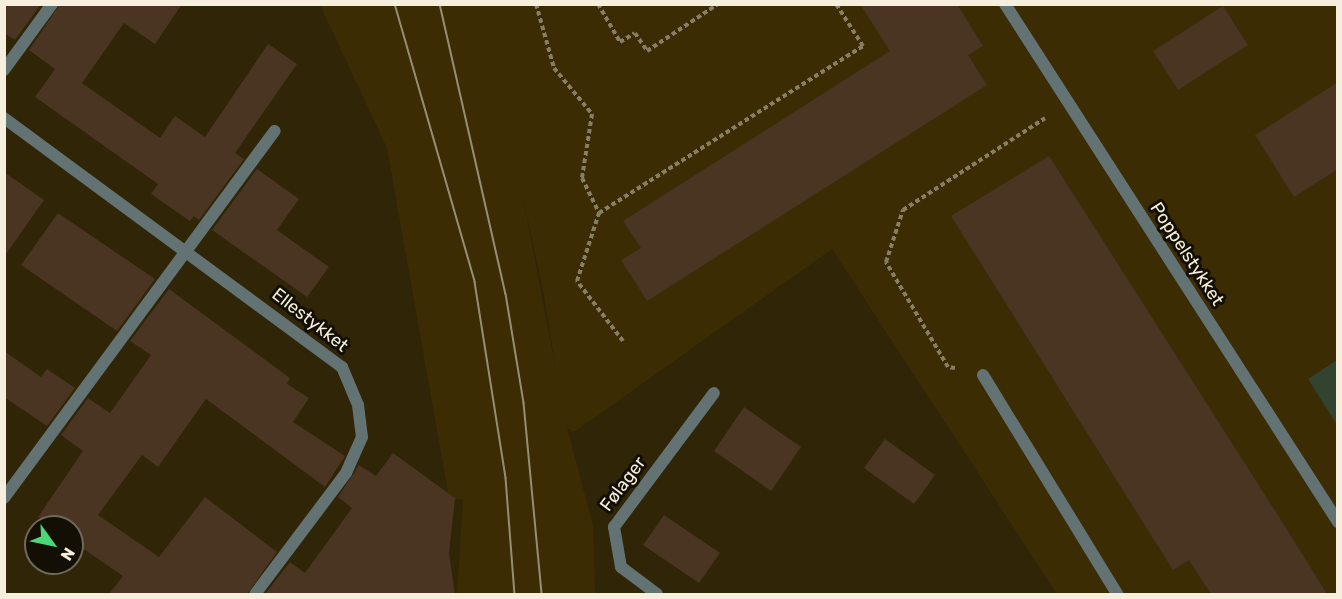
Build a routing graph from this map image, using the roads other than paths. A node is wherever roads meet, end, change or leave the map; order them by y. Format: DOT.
graph roads {
  1 [pos="52,4"];
  2 [pos="1005,4"];
  3 [pos="4,70"];
  4 [pos="4,118"];
  5 [pos="275,131"];
  6 [pos="189,251"];
  7 [pos="983,375"];
  8 [pos="714,393"];
  9 [pos="4,498"];
  10 [pos="1338,522"];
  11 [pos="255,594"];
  12 [pos="657,594"];
  13 [pos="1117,594"];
  1 -- 3 [label="street"];
  2 -- 10 [label="street, Poppelstykket"];
  4 -- 6 [label="street, Ellestykket"];
  5 -- 6 [label="street"];
  6 -- 9 [label="street"];
  6 -- 11 [label="street, Ellestykket"];
  7 -- 13 [label="street"];
  8 -- 12 [label="street, Følager"];
}
